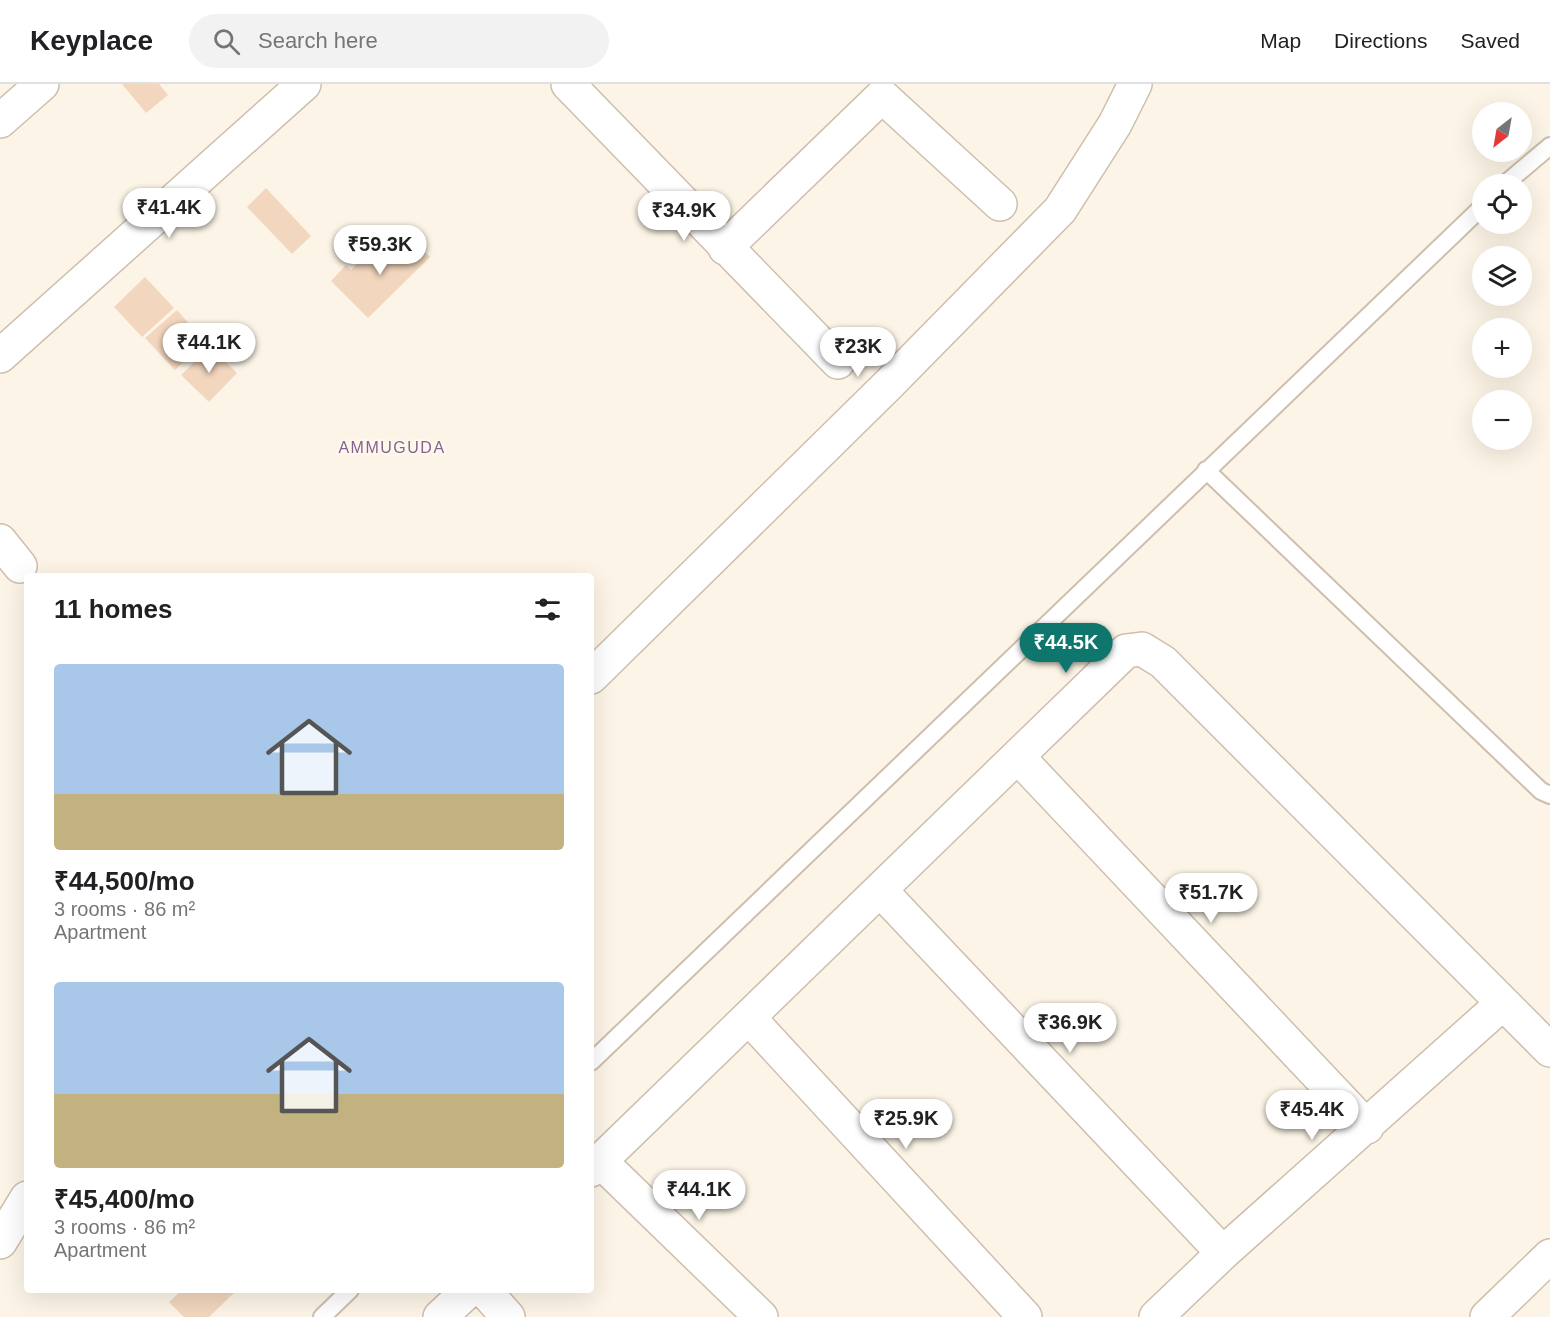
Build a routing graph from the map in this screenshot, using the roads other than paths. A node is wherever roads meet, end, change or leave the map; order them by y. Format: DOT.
graph roads {
  1 [pos="42,84"];
  2 [pos="304,84"];
  3 [pos="568,84"];
  4 [pos="1135,84"];
  5 [pos="0,121"];
  6 [pos="1550,146"];
  7 [pos="1517,174"];
  8 [pos="1000,204"];
  9 [pos="1472,217"];
  10 [pos="725,248"];
  11 [pos="0,356"];
  12 [pos="838,362"];
  13 [pos="1206,470"];
  14 [pos="0,541"];
  15 [pos="20,566"];
  16 [pos="594,675"];
  17 [pos="1018,757"];
  18 [pos="1550,795"];
  19 [pos="880,890"];
  20 [pos="1503,1003"];
  21 [pos="749,1018"];
  22 [pos="1550,1050"];
  23 [pos="594,1059"];
  24 [pos="1367,1127"];
  25 [pos="596,1166"];
  26 [pos="24,1203"];
  27 [pos="0,1242"];
  28 [pos="1223,1253"];
  29 [pos="1550,1256"];
  30 [pos="347,1293"];
  31 [pos="466,1293"];
  32 [pos="487,1293"];
  33 [pos="322,1317"];
  34 [pos="440,1317"];
  35 [pos="508,1317"];
  36 [pos="761,1317"];
  37 [pos="1025,1317"];
  38 [pos="1156,1317"];
  39 [pos="1486,1317"];
  1 -- 5 [label="street"];
  2 -- 11 [label="street"];
  3 -- 10 [label="street"];
  4 -- 16 [label="street"];
  6 -- 7 [label="lane"];
  8 -- 10 [label="street"];
  9 -- 13 [label="lane"];
  10 -- 12 [label="street"];
  13 -- 18 [label="lane"];
  13 -- 23 [label="lane"];
  14 -- 15 [label="street"];
  17 -- 19 [label="street"];
  17 -- 20 [label="street"];
  17 -- 24 [label="street"];
  19 -- 21 [label="street"];
  19 -- 28 [label="street"];
  20 -- 22 [label="street"];
  20 -- 24 [label="street"];
  21 -- 25 [label="street"];
  21 -- 37 [label="street"];
  24 -- 28 [label="street"];
  25 -- 36 [label="street"];
  26 -- 27 [label="street"];
  28 -- 38 [label="street"];
  29 -- 39 [label="street"];
  30 -- 33 [label="lane"];
  31 -- 34 [label="street"];
  32 -- 35 [label="street"];
}
